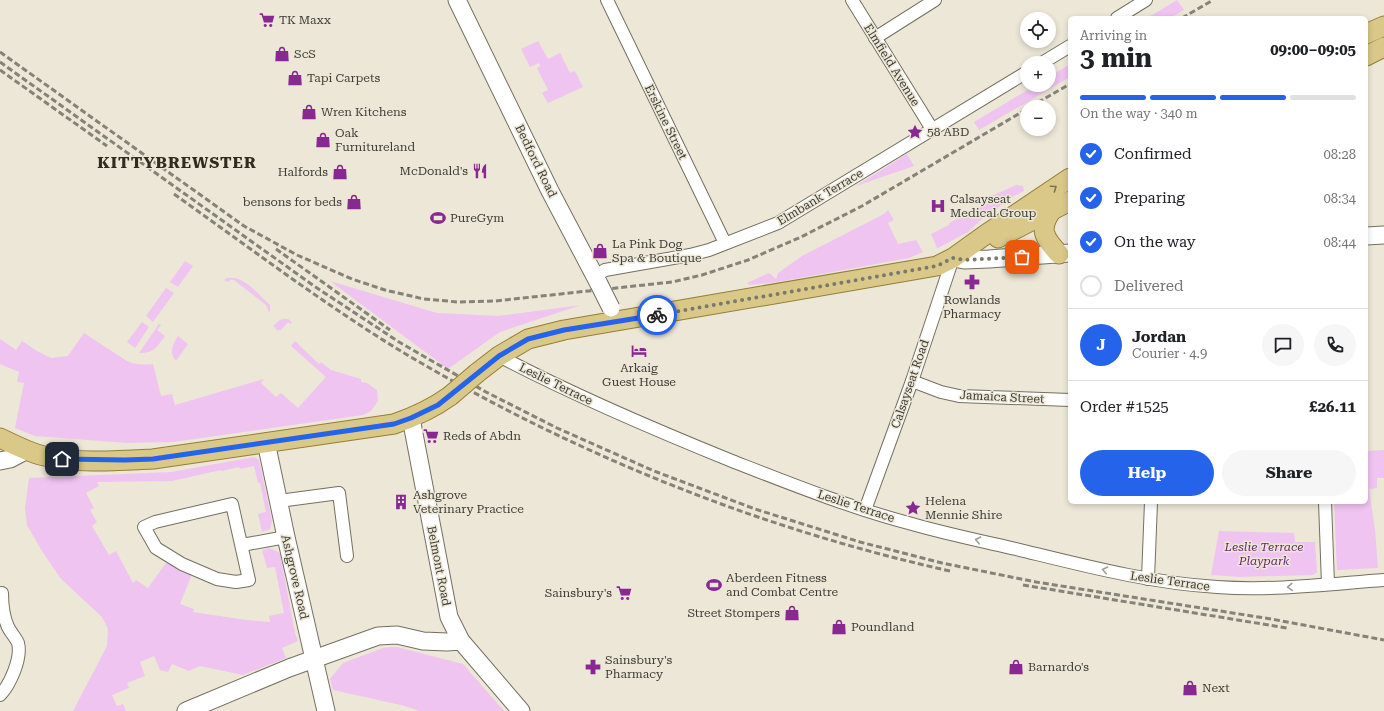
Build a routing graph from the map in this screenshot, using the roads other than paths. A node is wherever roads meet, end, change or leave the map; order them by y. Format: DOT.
graph roads {
  1 [pos="457,0"];
  2 [pos="607,0"];
  3 [pos="852,0"];
  4 [pos="935,0"];
  5 [pos="1146,0"];
  6 [pos="1120,16"];
  7 [pos="1384,26"];
  8 [pos="1368,33"];
  9 [pos="875,38"];
  10 [pos="1068,47"];
  11 [pos="1384,47"];
  12 [pos="1368,55"];
  13 [pos="1054,56"];
  14 [pos="1020,76"];
  15 [pos="932,129"];
  16 [pos="1068,179"];
  17 [pos="1068,202"];
  18 [pos="1052,210"];
  19 [pos="1384,235"];
  20 [pos="1368,236"];
  21 [pos="725,243"];
  22 [pos="1064,254"];
  23 [pos="953,258"];
  24 [pos="597,280"];
  25 [pos="613,315"];
  26 [pos="499,356"];
  27 [pos="912,381"];
  28 [pos="1068,400"];
  29 [pos="411,418"];
  30 [pos="0,438"];
  31 [pos="266,442"];
  32 [pos="27,450"];
  33 [pos="0,461"];
  34 [pos="279,502"];
  35 [pos="1151,504"];
  36 [pos="1325,504"];
  37 [pos="865,510"];
  38 [pos="286,537"];
  39 [pos="242,545"];
  40 [pos="348,556"];
  41 [pos="1148,579"];
  42 [pos="1384,580"];
  43 [pos="1328,584"];
  44 [pos="2,594"];
  45 [pos="461,641"];
  46 [pos="314,659"];
  47 [pos="0,695"];
  48 [pos="186,711"];
  49 [pos="326,711"];
  50 [pos="521,711"];
  1 -- 24 [label="street, Bedford Road"];
  2 -- 21 [label="street, Erskine Street"];
  3 -- 9 [label="street, Elmfield Avenue"];
  4 -- 9 [label="street"];
  5 -- 6 [label="street"];
  7 -- 8 [label="main road"];
  9 -- 15 [label="street, Elmfield Avenue"];
  10 -- 13 [label="street"];
  11 -- 12 [label="main road"];
  14 -- 15 [label="street, Elmbank Terrace"];
  15 -- 21 [label="street, Elmbank Terrace"];
  23 -- 16 [label="main road, one-way"];
  17 -- 18 [label="main road"];
  18 -- 22 [label="main road"];
  18 -- 23 [label="main road"];
  19 -- 20 [label="street"];
  21 -- 24 [label="street, Elmbank Terrace"];
  22 -- 23 [label="street"];
  23 -- 25 [label="main road"];
  23 -- 27 [label="street, Calsayseat Road"];
  24 -- 25 [label="street, Bedford Road, bridge"];
  25 -- 26 [label="main road"];
  26 -- 29 [label="main road, bridge"];
  26 -- 37 [label="street, Leslie Terrace"];
  27 -- 28 [label="street, Jamaica Street"];
  27 -- 37 [label="street, Calsayseat Road"];
  29 -- 31 [label="main road"];
  29 -- 45 [label="street, Belmont Road"];
  30 -- 32 [label="main road"];
  31 -- 32 [label="main road"];
  31 -- 34 [label="street, Ashgrove Road"];
  32 -- 33 [label="street"];
  34 -- 38 [label="street, Ashgrove Road"];
  34 -- 40 [label="street"];
  35 -- 41 [label="street"];
  36 -- 43 [label="street"];
  41 -- 37 [label="street, Leslie Terrace, one-way"];
  38 -- 39 [label="street"];
  38 -- 46 [label="street, Ashgrove Road"];
  39 -- 39 [label="street"];
  43 -- 41 [label="street, Leslie Terrace, one-way"];
  42 -- 43 [label="street, Leslie Terrace"];
  44 -- 47 [label="street"];
  45 -- 46 [label="street"];
  45 -- 50 [label="street, Belmont Road"];
  46 -- 48 [label="street"];
  46 -- 49 [label="street, Ashgrove Road"];
}
